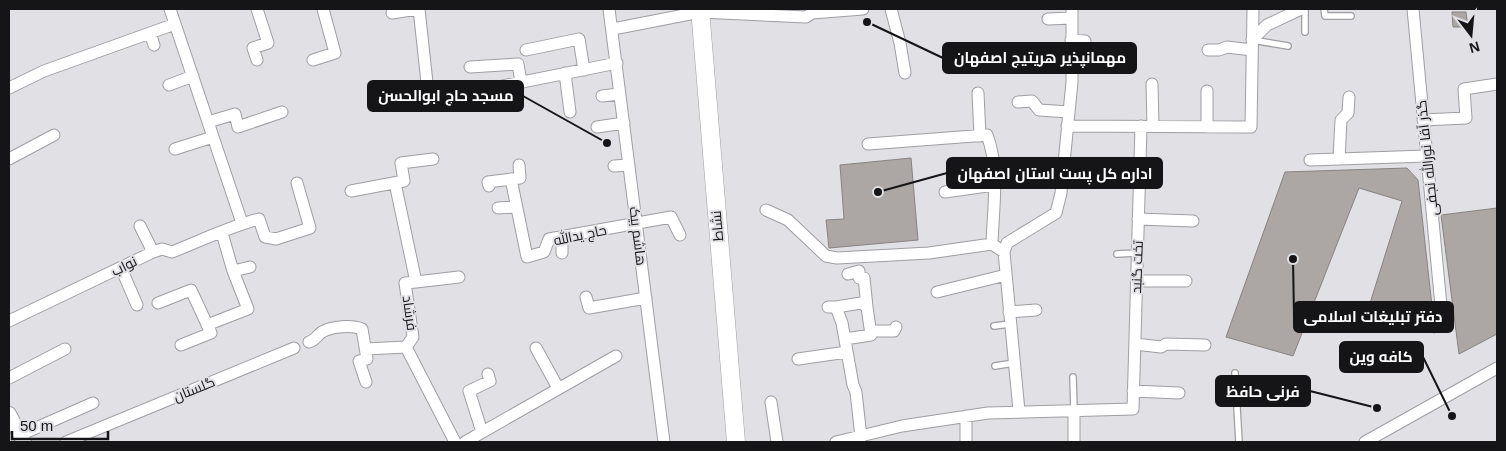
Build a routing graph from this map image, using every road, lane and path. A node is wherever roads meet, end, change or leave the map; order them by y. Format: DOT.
graph roads {
  1 [pos="170,9"];
  2 [pos="257,9"];
  3 [pos="323,9"];
  4 [pos="418,9"];
  5 [pos="609,9"];
  6 [pos="863,9"];
  7 [pos="891,9"];
  8 [pos="1253,9"];
  9 [pos="1301,9"];
  10 [pos="1305,9"];
  11 [pos="1324,9"];
  12 [pos="1413,9"];
  13 [pos="700,10"];
  14 [pos="392,12"];
  15 [pos="1072,13"];
  16 [pos="1350,16"];
  17 [pos="1048,20"];
  18 [pos="175,24"];
  19 [pos="613,29"];
  20 [pos="1305,32"];
  21 [pos="150,33"];
  22 [pos="1071,40"];
  23 [pos="1085,41"];
  24 [pos="154,45"];
  25 [pos="1252,45"];
  26 [pos="1288,46"];
  27 [pos="526,50"];
  28 [pos="1208,50"];
  29 [pos="257,60"];
  30 [pos="313,60"];
  31 [pos="617,63"];
  32 [pos="470,67"];
  33 [pos="584,70"];
  34 [pos="565,73"];
  35 [pos="905,73"];
  36 [pos="193,76"];
  37 [pos="521,82"];
  38 [pos="1152,84"];
  39 [pos="1497,84"];
  40 [pos="169,85"];
  41 [pos="502,86"];
  42 [pos="9,88"];
  43 [pos="1207,91"];
  44 [pos="978,93"];
  45 [pos="619,94"];
  46 [pos="602,96"];
  47 [pos="1349,97"];
  48 [pos="429,101"];
  49 [pos="1018,102"];
  50 [pos="282,112"];
  51 [pos="570,112"];
  52 [pos="1069,112"];
  53 [pos="1423,120"];
  54 [pos="208,122"];
  55 [pos="624,123"];
  56 [pos="1067,126"];
  57 [pos="1147,126"];
  58 [pos="597,127"];
  59 [pos="1206,127"];
  60 [pos="54,135"];
  61 [pos="983,135"];
  62 [pos="213,136"];
  63 [pos="868,144"];
  64 [pos="175,149"];
  65 [pos="1426,156"];
  66 [pos="9,159"];
  67 [pos="433,159"];
  68 [pos="1339,159"];
  69 [pos="1310,160"];
  70 [pos="519,165"];
  71 [pos="629,165"];
  72 [pos="614,166"];
  73 [pos="511,179"];
  74 [pos="395,183"];
  75 [pos="297,184"];
  76 [pos="994,185"];
  77 [pos="489,186"];
  78 [pos="350,191"];
  79 [pos="944,192"];
  80 [pos="516,206"];
  81 [pos="498,208"];
  82 [pos="766,210"];
  83 [pos="1138,219"];
  84 [pos="1193,221"];
  85 [pos="242,223"];
  86 [pos="637,224"];
  87 [pos="140,226"];
  88 [pos="222,233"];
  89 [pos="680,235"];
  90 [pos="562,236"];
  91 [pos="992,244"];
  92 [pos="152,252"];
  93 [pos="1004,252"];
  94 [pos="1137,252"];
  95 [pos="562,253"];
  96 [pos="1117,254"];
  97 [pos="250,266"];
  98 [pos="121,268"];
  99 [pos="233,271"];
  100 [pos="848,274"];
  101 [pos="1006,275"];
  102 [pos="459,277"];
  103 [pos="1136,281"];
  104 [pos="1186,281"];
  105 [pos="416,282"];
  106 [pos="937,292"];
  107 [pos="586,297"];
  108 [pos="646,298"];
  109 [pos="158,303"];
  110 [pos="870,304"];
  111 [pos="137,305"];
  112 [pos="1442,306"];
  113 [pos="1036,310"];
  114 [pos="1009,318"];
  115 [pos="9,321"];
  116 [pos="207,326"];
  117 [pos="994,326"];
  118 [pos="896,327"];
  119 [pos="871,331"];
  120 [pos="845,339"];
  121 [pos="309,342"];
  122 [pos="1135,344"];
  123 [pos="181,345"];
  124 [pos="1205,345"];
  125 [pos="406,347"];
  126 [pos="294,348"];
  127 [pos="536,348"];
  128 [pos="65,349"];
  129 [pos="366,349"];
  130 [pos="847,352"];
  131 [pos="616,356"];
  132 [pos="798,359"];
  133 [pos="1014,363"];
  134 [pos="995,366"];
  135 [pos="1497,368"];
  136 [pos="1235,373"];
  137 [pos="488,374"];
  138 [pos="1073,377"];
  139 [pos="9,378"];
  140 [pos="366,382"];
  141 [pos="558,388"];
  142 [pos="1133,392"];
  143 [pos="1179,393"];
  144 [pos="771,402"];
  145 [pos="93,403"];
  146 [pos="1074,411"];
  147 [pos="1019,412"];
  148 [pos="9,414"];
  149 [pos="966,416"];
  150 [pos="482,432"];
  151 [pos="862,437"];
  152 [pos="22,439"];
  153 [pos="66,442"];
  154 [pos="456,442"];
  155 [pos="465,442"];
  156 [pos="664,442"];
  157 [pos="736,442"];
  158 [pos="777,442"];
  159 [pos="836,442"];
  160 [pos="966,442"];
  161 [pos="1074,442"];
  162 [pos="1239,442"];
  163 [pos="1365,442"];
  1 -- 18 [label="street"];
  2 -- 29 [label="street"];
  3 -- 30 [label="street"];
  4 -- 14 [label="street"];
  4 -- 48 [label="street"];
  5 -- 19 [label="street, هاشم بیک"];
  6 -- 13 [label="street"];
  7 -- 35 [label="street"];
  8 -- 25 [label="street"];
  9 -- 25 [label="street"];
  10 -- 20 [label="lane"];
  11 -- 16 [label="lane"];
  12 -- 53 [label="street, گذر آقا نورالله نجفی"];
  13 -- 19 [label="street"];
  13 -- 157 [label="main road, نشاط"];
  15 -- 17 [label="street"];
  15 -- 22 [label="street"];
  18 -- 21 [label="street"];
  18 -- 36 [label="street"];
  19 -- 31 [label="street, هاشم بیک"];
  21 -- 24 [label="street"];
  21 -- 42 [label="street"];
  22 -- 23 [label="street"];
  22 -- 52 [label="street"];
  25 -- 26 [label="lane"];
  25 -- 28 [label="street"];
  25 -- 59 [label="street"];
  27 -- 33 [label="street"];
  31 -- 33 [label="street"];
  31 -- 45 [label="street, هاشم بیک"];
  32 -- 37 [label="street"];
  33 -- 34 [label="street"];
  34 -- 37 [label="street"];
  34 -- 51 [label="street"];
  36 -- 40 [label="street"];
  36 -- 54 [label="street"];
  37 -- 41 [label="street"];
  38 -- 57 [label="street, تخت گنبد"];
  39 -- 53 [label="street"];
  43 -- 59 [label="street"];
  44 -- 61 [label="street"];
  45 -- 46 [label="street"];
  45 -- 55 [label="street, هاشم بیک"];
  47 -- 68 [label="street"];
  49 -- 52 [label="street"];
  50 -- 54 [label="street"];
  52 -- 56 [label="street"];
  53 -- 65 [label="street, گذر آقا نورالله نجفی"];
  54 -- 62 [label="street"];
  55 -- 58 [label="street"];
  55 -- 71 [label="street, هاشم بیک"];
  56 -- 57 [label="street"];
  56 -- 93 [label="street"];
  57 -- 59 [label="street"];
  57 -- 83 [label="street, تخت گنبد"];
  60 -- 66 [label="street"];
  61 -- 63 [label="street"];
  61 -- 76 [label="street"];
  62 -- 64 [label="street"];
  62 -- 85 [label="street"];
  65 -- 68 [label="street"];
  65 -- 112 [label="street, گذر آقا نورالله نجفی"];
  67 -- 74 [label="street"];
  68 -- 69 [label="street"];
  70 -- 73 [label="street"];
  71 -- 72 [label="street"];
  71 -- 86 [label="street, هاشم بیک"];
  73 -- 77 [label="street"];
  73 -- 80 [label="street, حاج یدالله"];
  74 -- 78 [label="street"];
  74 -- 105 [label="street, فرشاد"];
  75 -- 85 [label="street"];
  76 -- 79 [label="street"];
  76 -- 91 [label="street"];
  80 -- 81 [label="street"];
  80 -- 90 [label="street, حاج یدالله"];
  82 -- 91 [label="street"];
  83 -- 84 [label="street"];
  83 -- 94 [label="street, تخت گنبد"];
  85 -- 88 [label="street, نواب"];
  86 -- 89 [label="street, حاج یدالله"];
  86 -- 90 [label="street, حاج یدالله"];
  86 -- 108 [label="street, هاشم بیک"];
  87 -- 92 [label="street"];
  88 -- 92 [label="street, نواب"];
  88 -- 99 [label="street"];
  90 -- 95 [label="street"];
  91 -- 93 [label="street"];
  92 -- 98 [label="street, نواب"];
  93 -- 101 [label="street"];
  94 -- 96 [label="lane"];
  94 -- 103 [label="street, تخت گنبد"];
  97 -- 99 [label="street"];
  98 -- 111 [label="street"];
  98 -- 115 [label="street, نواب"];
  99 -- 116 [label="street"];
  100 -- 110 [label="street"];
  101 -- 106 [label="street"];
  101 -- 114 [label="street"];
  102 -- 105 [label="street"];
  103 -- 104 [label="street"];
  103 -- 122 [label="street, تخت گنبد"];
  105 -- 125 [label="street, فرشاد"];
  107 -- 108 [label="street"];
  108 -- 156 [label="street, هاشم بیک"];
  109 -- 116 [label="street"];
  110 -- 119 [label="street"];
  110 -- 120 [label="street"];
  113 -- 114 [label="street"];
  114 -- 117 [label="lane"];
  114 -- 133 [label="street"];
  116 -- 123 [label="street"];
  118 -- 119 [label="street"];
  119 -- 120 [label="street"];
  120 -- 130 [label="street"];
  121 -- 129 [label="street"];
  122 -- 124 [label="street"];
  122 -- 142 [label="street, تخت گنبد"];
  125 -- 129 [label="street"];
  125 -- 154 [label="street, فرشاد"];
  126 -- 153 [label="street, گلستان"];
  127 -- 141 [label="street"];
  128 -- 139 [label="street"];
  129 -- 140 [label="street"];
  130 -- 132 [label="street"];
  130 -- 151 [label="street"];
  131 -- 141 [label="street"];
  133 -- 134 [label="lane"];
  133 -- 147 [label="street"];
  135 -- 163 [label="street"];
  136 -- 162 [label="lane"];
  137 -- 150 [label="street"];
  138 -- 146 [label="lane"];
  141 -- 150 [label="street"];
  142 -- 143 [label="street"];
  142 -- 146 [label="street, تخت گنبد"];
  144 -- 158 [label="street"];
  145 -- 152 [label="street"];
  146 -- 147 [label="street"];
  146 -- 161 [label="street"];
  147 -- 149 [label="street"];
  148 -- 152 [label="street"];
  149 -- 151 [label="street"];
  149 -- 160 [label="street"];
  150 -- 155 [label="street"];
  151 -- 159 [label="street"];
}
